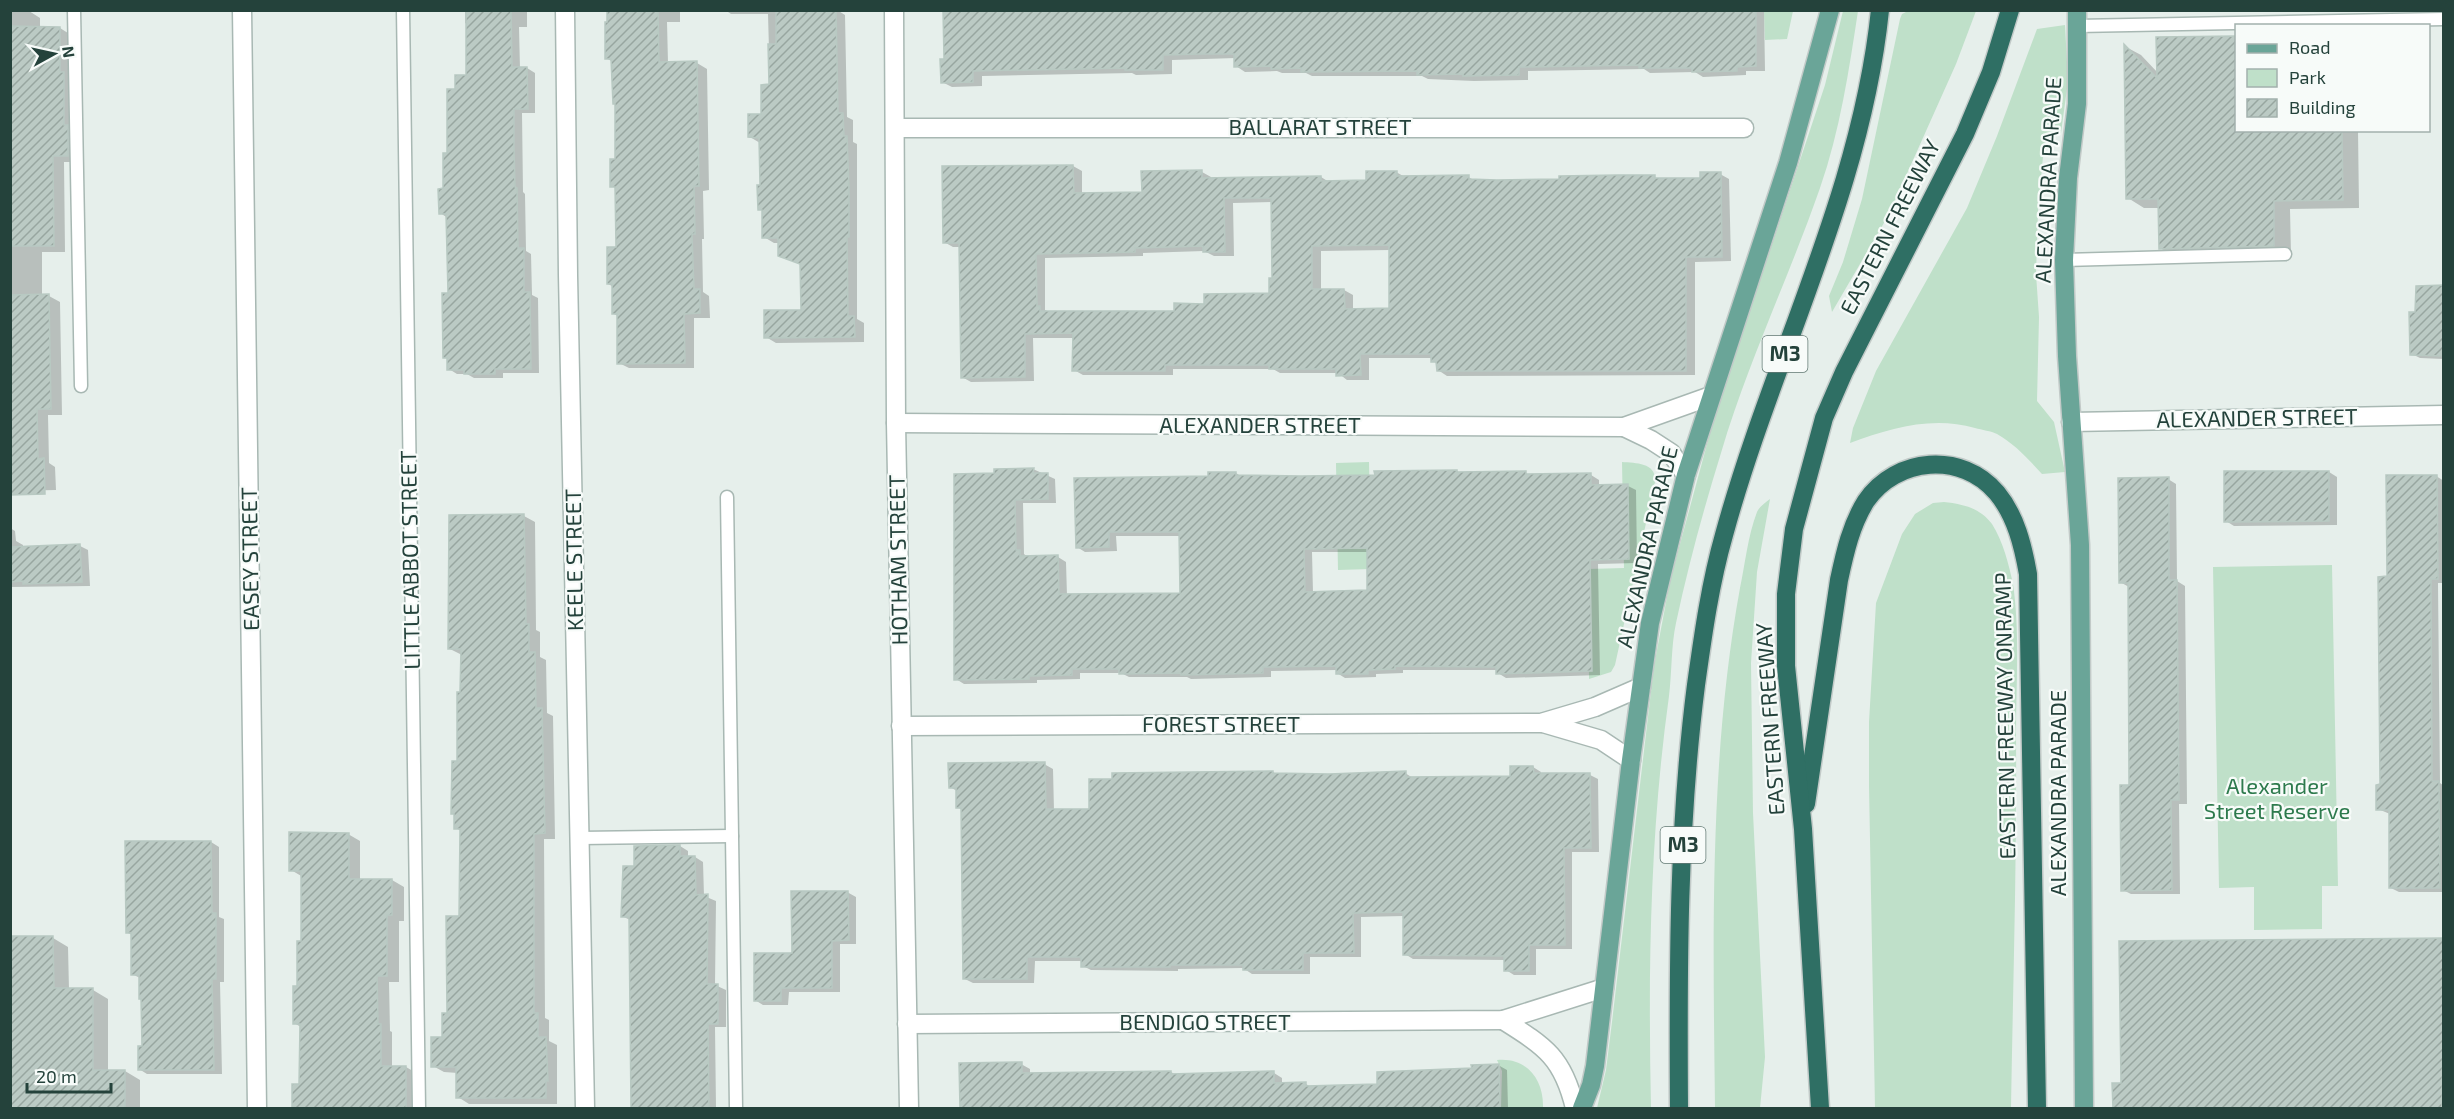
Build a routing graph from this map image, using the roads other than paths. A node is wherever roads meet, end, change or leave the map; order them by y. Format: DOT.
graph roads {
  1 [pos="74,10"];
  2 [pos="242,10"];
  3 [pos="403,10"];
  4 [pos="565,10"];
  5 [pos="894,10"];
  6 [pos="1830,10"];
  7 [pos="1880,10"];
  8 [pos="2010,10"];
  9 [pos="2077,18"];
  10 [pos="2444,19"];
  11 [pos="896,128"];
  12 [pos="1744,128"];
  13 [pos="2285,254"];
  14 [pos="2064,260"];
  15 [pos="81,386"];
  16 [pos="1711,396"];
  17 [pos="2444,415"];
  18 [pos="2072,422"];
  19 [pos="896,423"];
  20 [pos="1624,427"];
  21 [pos="1686,476"];
  22 [pos="727,497"];
  23 [pos="1641,687"];
  24 [pos="1541,723"];
  25 [pos="901,726"];
  26 [pos="1631,760"];
  27 [pos="1803,829"];
  28 [pos="732,836"];
  29 [pos="580,838"];
  30 [pos="1604,988"];
  31 [pos="1503,1020"];
  32 [pos="907,1024"];
  33 [pos="257,1108"];
  34 [pos="419,1108"];
  35 [pos="585,1108"];
  36 [pos="736,1108"];
  37 [pos="909,1108"];
  38 [pos="1575,1108"];
  39 [pos="1582,1108"];
  40 [pos="1679,1108"];
  41 [pos="1820,1108"];
  42 [pos="2037,1108"];
  43 [pos="2084,1108"];
  1 -- 15 [label="lane"];
  2 -- 33 [label="street, EASEY STREET"];
  3 -- 34 [label="lane, LITTLE ABBOT STREET"];
  4 -- 29 [label="street, KEELE STREET"];
  5 -- 11 [label="street, HOTHAM STREET"];
  6 -- 16 [label="main road, ALEXANDRA PARADE"];
  7 -- 40 [label="highway, EASTERN FREEWAY / M3"];
  8 -- 27 [label="highway, EASTERN FREEWAY / M3"];
  9 -- 10 [label="lane"];
  9 -- 14 [label="main road, ALEXANDRA PARADE"];
  11 -- 12 [label="street, BALLARAT STREET"];
  11 -- 19 [label="street, HOTHAM STREET"];
  13 -- 14 [label="lane"];
  14 -- 18 [label="main road, ALEXANDRA PARADE"];
  16 -- 20 [label="street, ALEXANDER STREET"];
  16 -- 21 [label="main road, ALEXANDRA PARADE"];
  17 -- 18 [label="street, ALEXANDER STREET"];
  18 -- 43 [label="main road, ALEXANDRA PARADE"];
  19 -- 20 [label="street, ALEXANDER STREET"];
  19 -- 25 [label="street, HOTHAM STREET"];
  20 -- 21 [label="street, ALEXANDER STREET"];
  21 -- 23 [label="main road, ALEXANDRA PARADE"];
  22 -- 28 [label="lane"];
  23 -- 24 [label="street, FOREST STREET"];
  23 -- 26 [label="main road, ALEXANDRA PARADE"];
  24 -- 25 [label="street, FOREST STREET"];
  24 -- 26 [label="street, FOREST STREET"];
  25 -- 32 [label="street, HOTHAM STREET"];
  26 -- 30 [label="main road, ALEXANDRA PARADE"];
  27 -- 41 [label="highway, EASTERN FREEWAY / M3"];
  27 -- 42 [label="highway, EASTERN FREEWAY ONRAMP"];
  28 -- 29 [label="lane"];
  28 -- 36 [label="lane"];
  29 -- 35 [label="street, KEELE STREET"];
  30 -- 31 [label="street, BENDIGO STREET"];
  30 -- 39 [label="main road, ALEXANDRA PARADE"];
  31 -- 32 [label="street, BENDIGO STREET"];
  31 -- 38 [label="street"];
  32 -- 37 [label="street, HOTHAM STREET"];
}
